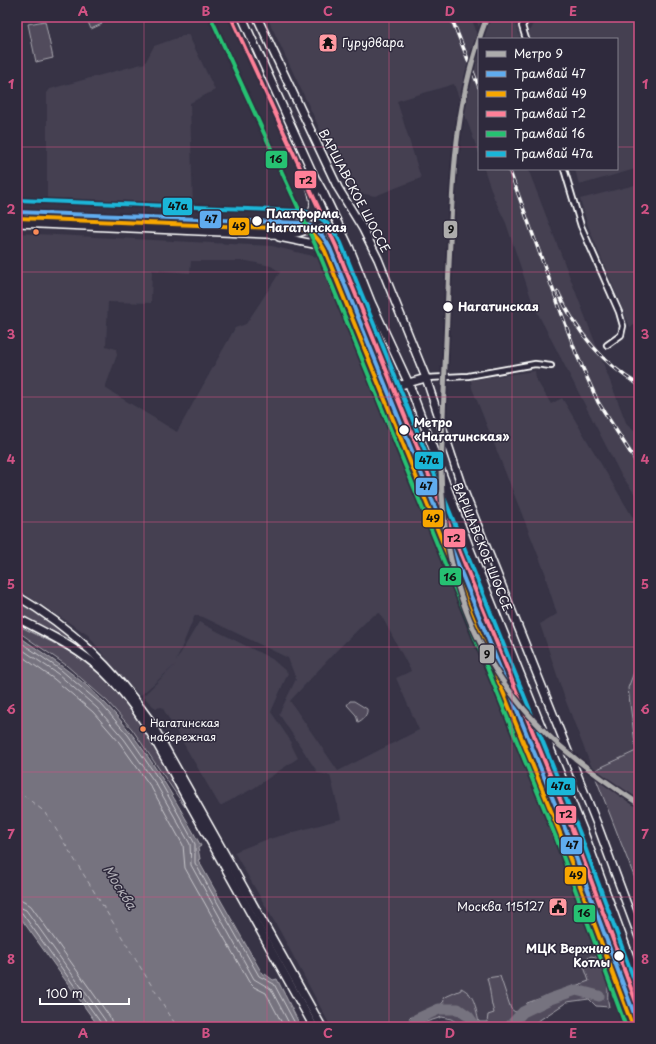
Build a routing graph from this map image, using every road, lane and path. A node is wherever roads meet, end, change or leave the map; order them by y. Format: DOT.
graph roads {
  1 [pos="242,17"];
  2 [pos="257,17"];
  3 [pos="528,17"];
  4 [pos="526,38"];
  5 [pos="564,170"];
  6 [pos="314,176"];
  7 [pos="325,215"];
  8 [pos="17,223"];
  9 [pos="269,235"];
  10 [pos="350,249"];
  11 [pos="340,251"];
  12 [pos="607,345"];
  13 [pos="551,366"];
  14 [pos="426,378"];
  15 [pos="409,384"];
  16 [pos="17,596"];
  17 [pos="17,618"];
  18 [pos="639,937"];
  19 [pos="639,982"];
  20 [pos="314,1027"];
  21 [pos="322,1027"];
  1 -- 6 [label="main road, ВАРШАВСКОЕ ШОССЕ"];
  2 -- 14 [label="main road, ВАРШАВСКОЕ ШОССЕ"];
  3 -- 4 [label="street"];
  5 -- 12 [label="street"];
  6 -- 7 [label="main road"];
  6 -- 10 [label="main road, ВАРШАВСКОЕ ШОССЕ"];
  7 -- 9 [label="main road"];
  7 -- 11 [label="main road"];
  8 -- 9 [label="main road"];
  9 -- 11 [label="main road"];
  10 -- 11 [label="main road"];
  10 -- 15 [label="main road, ВАРШАВСКОЕ ШОССЕ"];
  11 -- 15 [label="main road"];
  13 -- 14 [label="street"];
  14 -- 15 [label="main road"];
  14 -- 18 [label="main road, ВАРШАВСКОЕ ШОССЕ"];
  15 -- 19 [label="main road, ВАРШАВСКОЕ ШОССЕ"];
  16 -- 21 [label="main road"];
  17 -- 20 [label="main road"];
}
